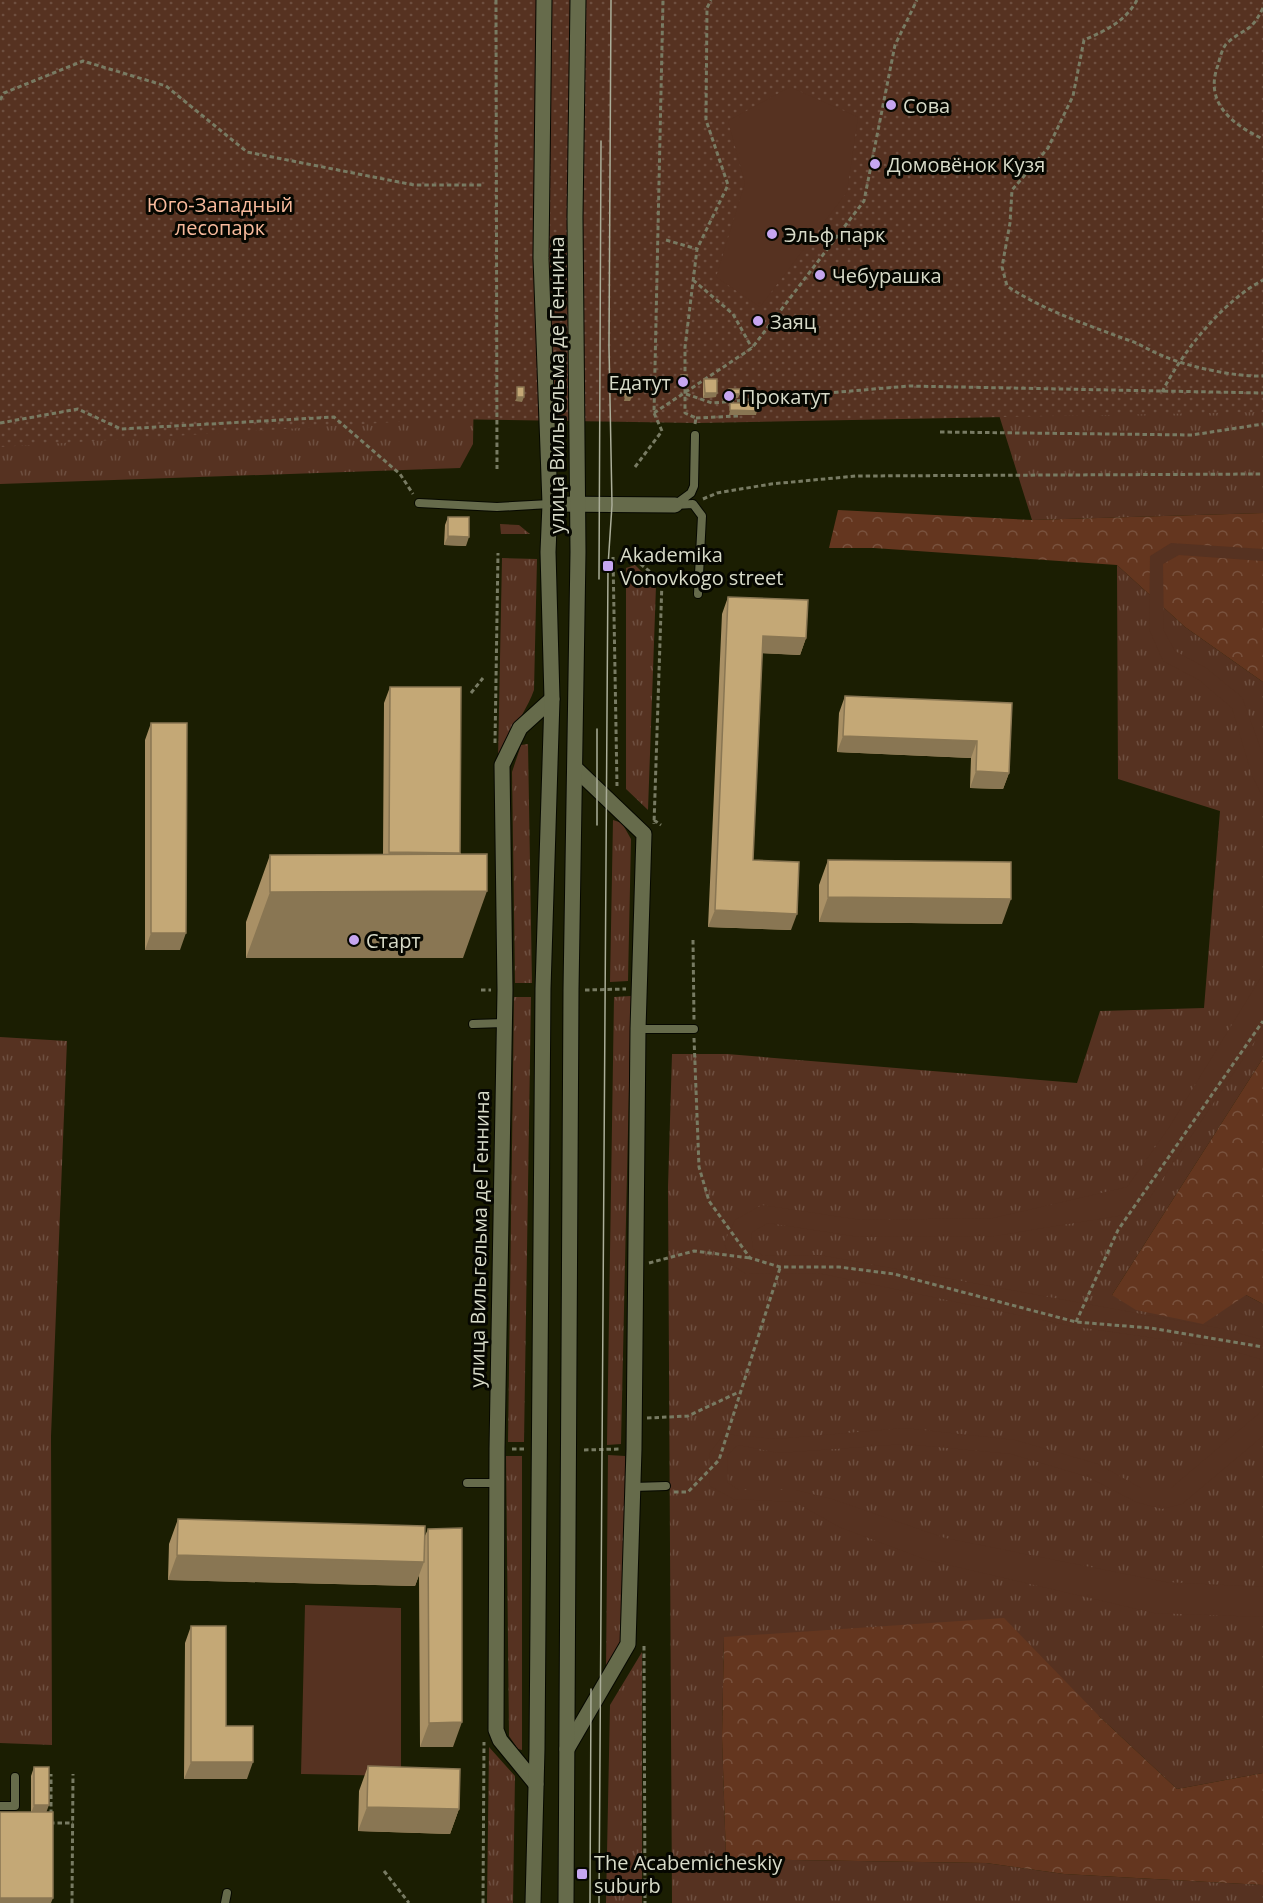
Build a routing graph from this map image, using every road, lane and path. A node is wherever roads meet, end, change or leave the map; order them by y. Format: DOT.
graph roads {
  1 [pos="496,0"];
  2 [pos="544,0"];
  3 [pos="578,0"];
  4 [pos="663,0"];
  5 [pos="711,0"];
  6 [pos="917,0"];
  7 [pos="1137,0"];
  8 [pos="1263,8"];
  9 [pos="0,100"];
  10 [pos="1263,139"];
  11 [pos="483,185"];
  12 [pos="666,240"];
  13 [pos="697,249"];
  14 [pos="693,280"];
  15 [pos="1263,280"];
  16 [pos="752,348"];
  17 [pos="1178,361"];
  18 [pos="1263,376"];
  19 [pos="1162,392"];
  20 [pos="1263,393"];
  21 [pos="686,394"];
  22 [pos="654,412"];
  23 [pos="738,416"];
  24 [pos="696,418"];
  25 [pos="0,423"];
  26 [pos="1263,424"];
  27 [pos="940,432"];
  28 [pos="695,435"];
  29 [pos="634,467"];
  30 [pos="497,469"];
  31 [pos="1263,474"];
  32 [pos="419,503"];
  33 [pos="550,504"];
  34 [pos="693,504"];
  35 [pos="675,505"];
  36 [pos="577,506"];
  37 [pos="613,557"];
  38 [pos="698,594"];
  39 [pos="483,678"];
  40 [pos="471,693"];
  41 [pos="552,699"];
  42 [pos="576,769"];
  43 [pos="617,791"];
  44 [pos="645,813"];
  45 [pos="661,825"];
  46 [pos="693,940"];
  47 [pos="1263,1021"];
  48 [pos="504,1023"];
  49 [pos="473,1024"];
  50 [pos="638,1029"];
  51 [pos="694,1029"];
  52 [pos="750,1258"];
  53 [pos="646,1264"];
  54 [pos="780,1267"];
  55 [pos="1076,1322"];
  56 [pos="1263,1347"];
  57 [pos="739,1392"];
  58 [pos="643,1418"];
  59 [pos="467,1483"];
  60 [pos="498,1483"];
  61 [pos="666,1486"];
  62 [pos="633,1487"];
  63 [pos="688,1492"];
  64 [pos="567,1749"];
  65 [pos="51,1774"];
  66 [pos="73,1774"];
  67 [pos="15,1777"];
  68 [pos="536,1784"];
  69 [pos="0,1806"];
  70 [pos="41,1823"];
  71 [pos="51,1823"];
  72 [pos="73,1823"];
  73 [pos="51,1834"];
  74 [pos="384,1871"];
  75 [pos="227,1893"];
  76 [pos="72,1903"];
  77 [pos="225,1903"];
  78 [pos="409,1903"];
  79 [pos="533,1903"];
  80 [pos="566,1903"];
  1 -- 30 [label="path"];
  2 -- 33 [label="main road, улица Вильгельма де Геннина"];
  3 -- 36 [label="main road, улица Вильгельма де Геннина"];
  4 -- 22 [label="path"];
  5 -- 13 [label="path"];
  6 -- 16 [label="path"];
  7 -- 17 [label="path"];
  8 -- 10 [label="path"];
  9 -- 11 [label="path"];
  12 -- 13 [label="path"];
  13 -- 14 [label="path"];
  14 -- 16 [label="path"];
  14 -- 21 [label="path"];
  15 -- 17 [label="path"];
  16 -- 21 [label="path"];
  17 -- 18 [label="path"];
  17 -- 19 [label="path"];
  19 -- 20 [label="path"];
  19 -- 21 [label="path"];
  21 -- 22 [label="path"];
  21 -- 24 [label="path"];
  22 -- 29 [label="path"];
  23 -- 24 [label="path"];
  24 -- 28 [label="path"];
  25 -- 32 [label="path"];
  26 -- 27 [label="path"];
  28 -- 35 [label="lane"];
  31 -- 34 [label="path"];
  32 -- 33 [label="lane"];
  33 -- 36 [label="main road"];
  33 -- 41 [label="main road, улица Вильгельма де Геннина"];
  34 -- 35 [label="lane"];
  34 -- 38 [label="lane"];
  35 -- 36 [label="main road"];
  36 -- 42 [label="main road, улица Вильгельма де Геннина"];
  37 -- 43 [label="path"];
  39 -- 40 [label="path"];
  41 -- 48 [label="main road, улица Вильгельма де Геннина"];
  41 -- 68 [label="main road, улица Вильгельма де Геннина"];
  42 -- 50 [label="main road, улица Вильгельма де Геннина"];
  42 -- 64 [label="main road, улица Вильгельма де Геннина"];
  44 -- 45 [label="path"];
  46 -- 51 [label="path"];
  47 -- 55 [label="path"];
  48 -- 49 [label="lane"];
  48 -- 60 [label="main road, улица Вильгельма де Геннина"];
  50 -- 51 [label="lane"];
  50 -- 62 [label="main road, улица Вильгельма де Геннина"];
  51 -- 52 [label="path"];
  52 -- 53 [label="path"];
  52 -- 54 [label="path"];
  54 -- 55 [label="path"];
  54 -- 57 [label="path"];
  55 -- 56 [label="path"];
  57 -- 58 [label="path"];
  57 -- 63 [label="path"];
  59 -- 60 [label="lane"];
  60 -- 68 [label="main road, улица Вильгельма де Геннина"];
  61 -- 62 [label="lane"];
  62 -- 64 [label="main road, улица Вильгельма де Геннина"];
  64 -- 80 [label="main road, улица Вильгельма де Геннина"];
  65 -- 71 [label="path"];
  66 -- 72 [label="path"];
  67 -- 69 [label="lane"];
  68 -- 79 [label="main road, улица Вильгельма де Геннина"];
  70 -- 71 [label="path"];
  71 -- 72 [label="path"];
  71 -- 73 [label="path"];
  72 -- 76 [label="path"];
  74 -- 78 [label="path"];
  75 -- 77 [label="lane"];
}
